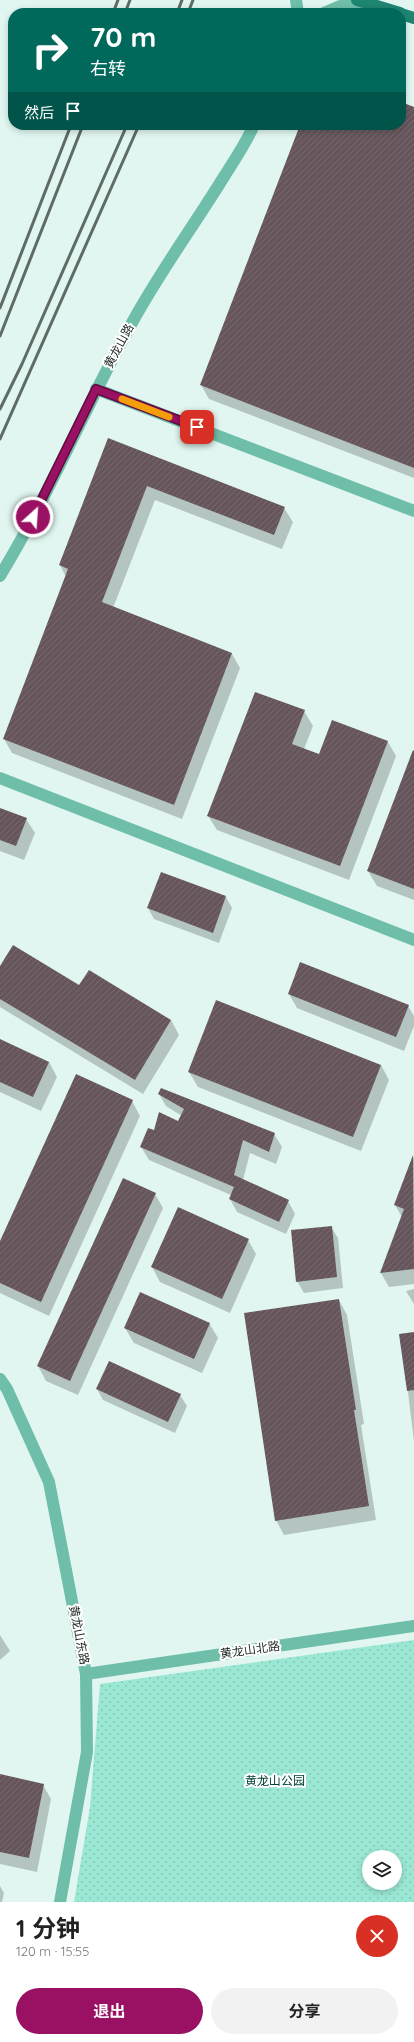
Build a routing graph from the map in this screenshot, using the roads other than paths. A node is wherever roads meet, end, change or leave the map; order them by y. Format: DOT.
graph roads {
  1 [pos="357,0"];
  2 [pos="382,7"];
  3 [pos="335,8"];
  4 [pos="385,8"];
  5 [pos="252,130"];
  6 [pos="96,389"];
  7 [pos="414,511"];
  8 [pos="0,576"];
  9 [pos="0,778"];
  10 [pos="414,940"];
  11 [pos="0,1380"];
  12 [pos="414,1626"];
  13 [pos="86,1674"];
  14 [pos="60,1902"];
  1 -- 2 [label="main road"];
  2 -- 3 [label="street"];
  2 -- 4 [label="main road"];
  5 -- 6 [label="street, 黄龙山路"];
  6 -- 7 [label="street"];
  6 -- 8 [label="street, 黄龙山路"];
  9 -- 10 [label="street"];
  11 -- 13 [label="street, 黄龙山东路"];
  12 -- 13 [label="street, 黄龙山北路"];
  13 -- 14 [label="street, 黄龙山东路"];
}
